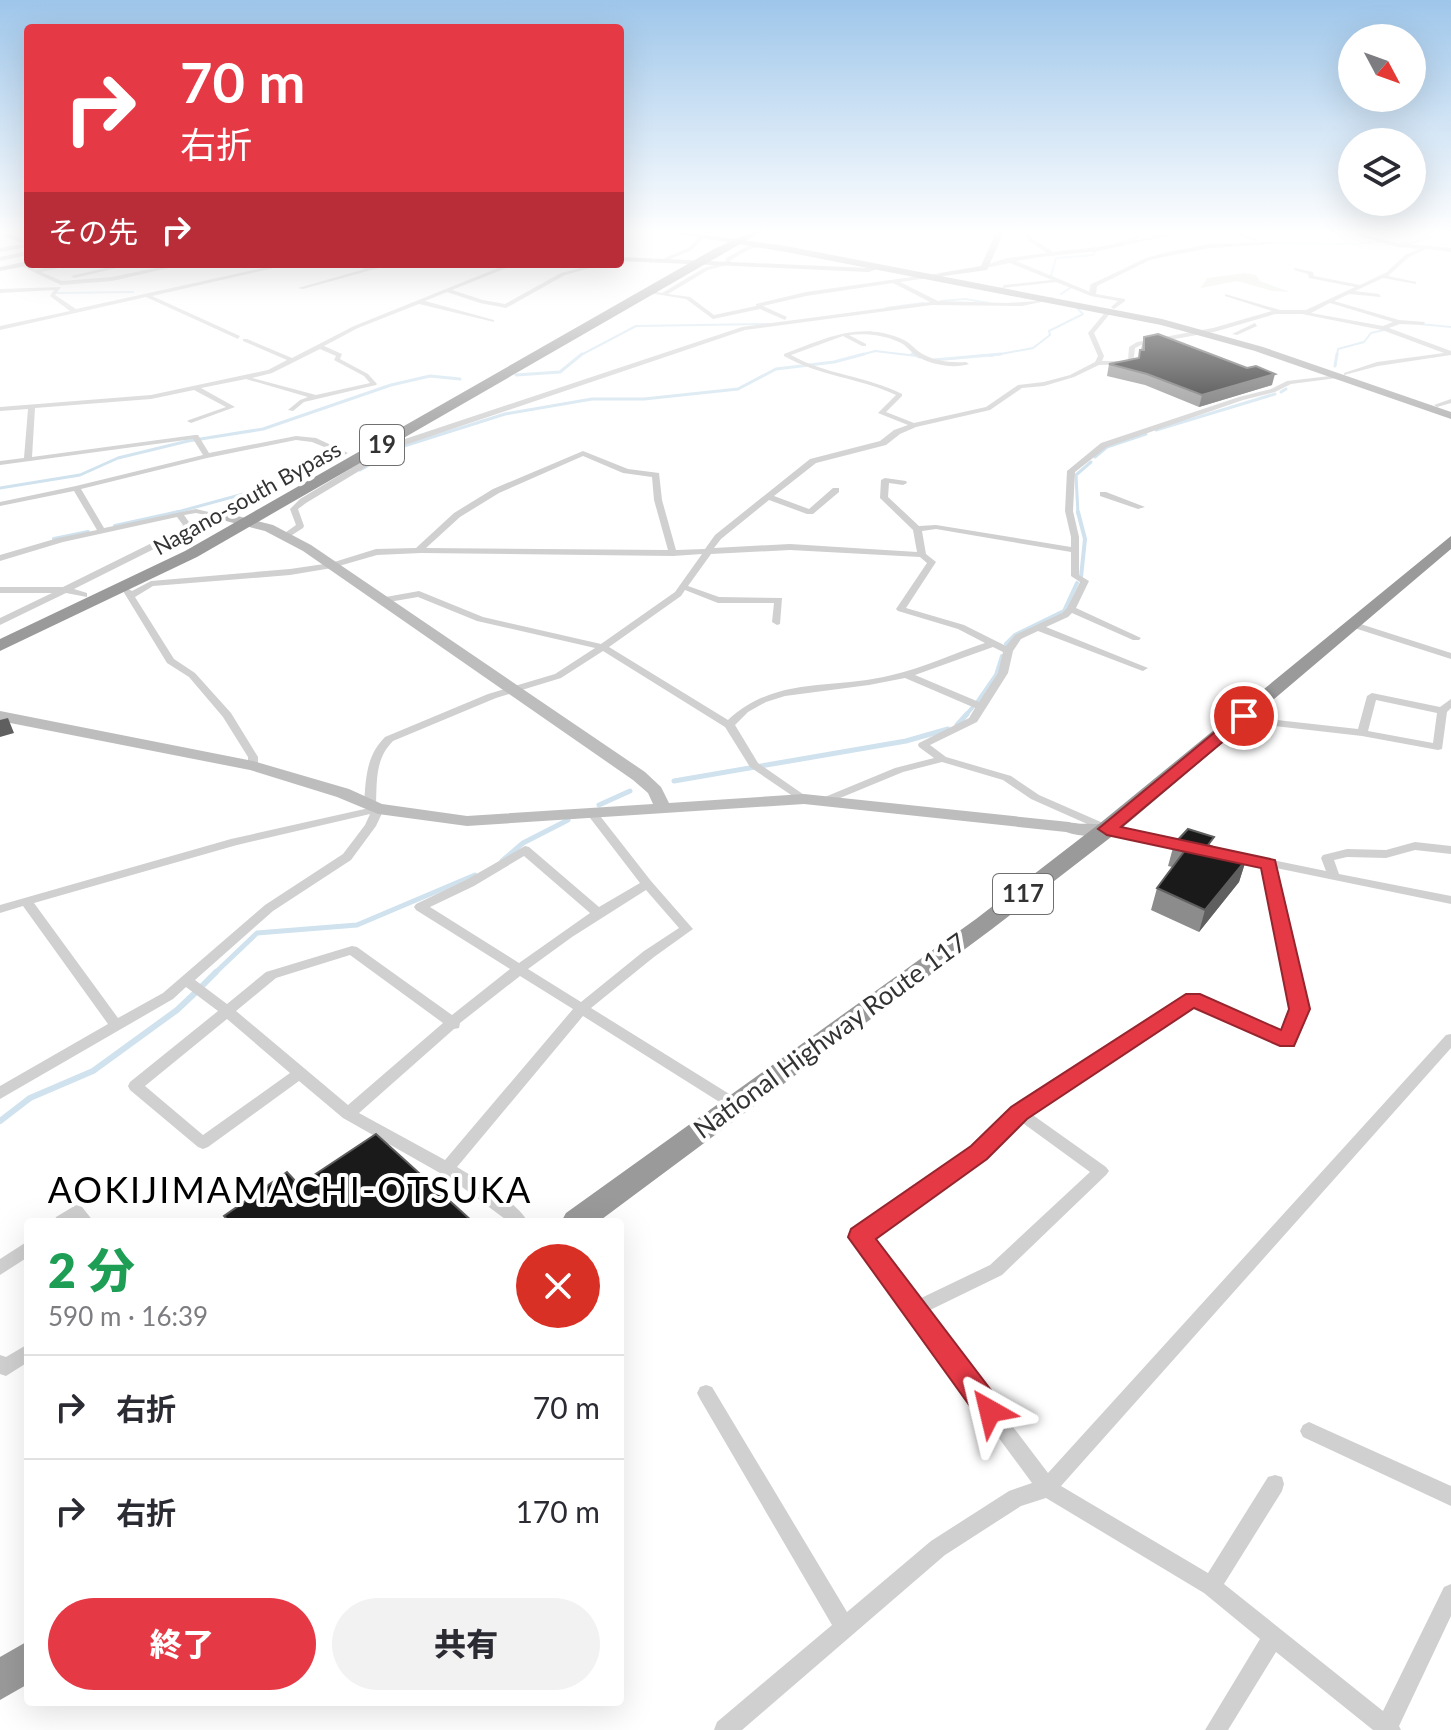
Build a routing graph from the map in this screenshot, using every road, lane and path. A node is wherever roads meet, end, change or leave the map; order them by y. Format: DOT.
graph roads {
  1 [pos="66,313"];
  2 [pos="185,313"];
  3 [pos="393,313"];
  4 [pos="461,313"];
  5 [pos="600,313"];
  6 [pos="610,313"];
  7 [pos="707,313"];
  8 [pos="733,313"];
  9 [pos="774,313"];
  10 [pos="870,313"];
  11 [pos="1109,313"];
  12 [pos="1128,313"];
  13 [pos="1279,313"];
  14 [pos="1306,313"];
  15 [pos="1371,313"];
  16 [pos="785,318"];
  17 [pos="833,318"];
  18 [pos="492,321"];
  19 [pos="1399,322"];
  20 [pos="1244,323"];
  21 [pos="1423,323"];
  22 [pos="0,328"];
  23 [pos="1383,328"];
  24 [pos="1209,331"];
  25 [pos="847,333"];
  26 [pos="1235,334"];
  27 [pos="864,345"];
  28 [pos="319,346"];
  29 [pos="1450,353"];
  30 [pos="294,361"];
  31 [pos="1098,363"];
  32 [pos="966,364"];
  33 [pos="1342,375"];
  34 [pos="246,378"];
  35 [pos="197,389"];
  36 [pos="316,397"];
  37 [pos="1451,401"];
  38 [pos="1437,405"];
  39 [pos="32,406"];
  40 [pos="0,409"];
  41 [pos="291,410"];
  42 [pos="1451,413"];
  43 [pos="191,421"];
  44 [pos="914,425"];
  45 [pos="344,453"];
  46 [pos="207,456"];
  47 [pos="28,459"];
  48 [pos="0,463"];
  49 [pos="903,483"];
  50 [pos="76,488"];
  51 [pos="836,490"];
  52 [pos="1103,494"];
  53 [pos="768,497"];
  54 [pos="0,504"];
  55 [pos="1141,507"];
  56 [pos="179,514"];
  57 [pos="230,518"];
  58 [pos="248,522"];
  59 [pos="917,529"];
  60 [pos="102,531"];
  61 [pos="286,535"];
  62 [pos="1451,541"];
  63 [pos="421,550"];
  64 [pos="1076,550"];
  65 [pos="708,551"];
  66 [pos="673,553"];
  67 [pos="922,555"];
  68 [pos="0,558"];
  69 [pos="332,565"];
  70 [pos="684,587"];
  71 [pos="0,590"];
  72 [pos="68,590"];
  73 [pos="128,592"];
  74 [pos="84,595"];
  75 [pos="383,600"];
  76 [pos="1071,609"];
  77 [pos="0,622"];
  78 [pos="777,622"];
  79 [pos="1351,624"];
  80 [pos="1039,628"];
  81 [pos="0,633"];
  82 [pos="1136,638"];
  83 [pos="995,643"];
  84 [pos="0,646"];
  85 [pos="603,647"];
  86 [pos="1008,651"];
  87 [pos="1451,656"];
  88 [pos="1143,668"];
  89 [pos="905,674"];
  90 [pos="516,689"];
  91 [pos="1451,702"];
  92 [pos="981,707"];
  93 [pos="1442,711"];
  94 [pos="0,716"];
  95 [pos="1244,716"];
  96 [pos="729,725"];
  97 [pos="1362,733"];
  98 [pos="942,759"];
  99 [pos="253,766"];
  100 [pos="804,799"];
  101 [pos="824,801"];
  102 [pos="374,807"];
  103 [pos="664,809"];
  104 [pos="593,814"];
  105 [pos="1107,829"];
  106 [pos="1196,848"];
  107 [pos="1451,850"];
  108 [pos="1211,851"];
  109 [pos="1269,864"];
  110 [pos="1334,876"];
  111 [pos="647,884"];
  112 [pos="1451,900"];
  113 [pos="26,901"];
  114 [pos="0,909"];
  115 [pos="597,912"];
  116 [pos="522,968"];
  117 [pos="187,981"];
  118 [pos="582,1008"];
  119 [pos="228,1012"];
  120 [pos="115,1024"];
  121 [pos="454,1024"];
  122 [pos="1451,1039"];
  123 [pos="300,1073"];
  124 [pos="0,1093"];
  125 [pos="734,1104"];
  126 [pos="1019,1113"];
  127 [pos="348,1114"];
  128 [pos="446,1170"];
  129 [pos="516,1218"];
  130 [pos="581,1218"];
  131 [pos="24,1251"];
  132 [pos="0,1268"];
  133 [pos="914,1309"];
  134 [pos="24,1355"];
  135 [pos="0,1363"];
  136 [pos="706,1393"];
  137 [pos="1309,1431"];
  138 [pos="1275,1484"];
  139 [pos="1047,1488"];
  140 [pos="1451,1496"];
  141 [pos="1211,1586"];
  142 [pos="1451,1594"];
  143 [pos="845,1628"];
  144 [pos="1274,1636"];
  145 [pos="24,1663"];
  146 [pos="0,1681"];
  147 [pos="1389,1729"];
  148 [pos="725,1730"];
  149 [pos="1216,1730"];
  1 -- 22 [label="street"];
  2 -- 30 [label="street"];
  3 -- 28 [label="street"];
  4 -- 18 [label="street"];
  5 -- 45 [label="highway, Nagano-south Bypass / 19"];
  6 -- 58 [label="highway, Nagano-south Bypass / 19"];
  7 -- 8 [label="street"];
  9 -- 16 [label="street"];
  10 -- 17 [label="street"];
  11 -- 31 [label="street"];
  12 -- 24 [label="main road"];
  13 -- 20 [label="street"];
  14 -- 23 [label="street"];
  15 -- 19 [label="street"];
  17 -- 25 [label="street"];
  17 -- 61 [label="street"];
  19 -- 21 [label="street"];
  19 -- 23 [label="street"];
  20 -- 24 [label="street"];
  20 -- 26 [label="street"];
  23 -- 29 [label="street"];
  24 -- 31 [label="street"];
  24 -- 33 [label="main road"];
  25 -- 27 [label="street"];
  25 -- 32 [label="street"];
  25 -- 44 [label="street"];
  28 -- 30 [label="street"];
  28 -- 36 [label="street"];
  29 -- 33 [label="street"];
  30 -- 34 [label="street"];
  31 -- 44 [label="street"];
  33 -- 38 [label="main road"];
  33 -- 42 [label="main road"];
  33 -- 64 [label="street"];
  34 -- 35 [label="street"];
  34 -- 36 [label="street"];
  35 -- 39 [label="street"];
  35 -- 43 [label="street"];
  36 -- 41 [label="street"];
  37 -- 38 [label="street"];
  38 -- 42 [label="main road"];
  39 -- 40 [label="street"];
  39 -- 47 [label="street"];
  44 -- 53 [label="street"];
  45 -- 46 [label="street"];
  45 -- 57 [label="highway, Nagano-south Bypass / 19"];
  46 -- 47 [label="street"];
  46 -- 50 [label="street"];
  47 -- 48 [label="street"];
  49 -- 59 [label="street"];
  50 -- 54 [label="street"];
  50 -- 60 [label="street"];
  51 -- 53 [label="street"];
  52 -- 55 [label="street"];
  53 -- 65 [label="street"];
  56 -- 57 [label="street"];
  56 -- 60 [label="street"];
  56 -- 72 [label="street"];
  57 -- 58 [label="street"];
  57 -- 74 [label="highway, Nagano-south Bypass / 19"];
  58 -- 61 [label="street"];
  58 -- 73 [label="highway, Nagano-south Bypass / 19"];
  59 -- 64 [label="street"];
  59 -- 67 [label="street"];
  60 -- 68 [label="street"];
  61 -- 69 [label="street"];
  62 -- 79 [label="highway, National Highway Route 117 / 117"];
  63 -- 66 [label="street"];
  63 -- 66 [label="street"];
  63 -- 69 [label="street"];
  64 -- 76 [label="street"];
  65 -- 66 [label="street"];
  65 -- 67 [label="street"];
  65 -- 70 [label="street"];
  67 -- 83 [label="street"];
  69 -- 73 [label="street"];
  69 -- 75 [label="street"];
  70 -- 78 [label="street"];
  70 -- 85 [label="street"];
  71 -- 72 [label="street"];
  72 -- 74 [label="street"];
  72 -- 77 [label="street"];
  73 -- 84 [label="highway, Nagano-south Bypass / 19"];
  73 -- 99 [label="street"];
  74 -- 81 [label="highway, Nagano-south Bypass / 19"];
  75 -- 85 [label="street"];
  75 -- 90 [label="street"];
  76 -- 80 [label="street"];
  76 -- 82 [label="street"];
  79 -- 87 [label="street"];
  79 -- 95 [label="highway, National Highway Route 117 / 117"];
  80 -- 86 [label="street"];
  80 -- 88 [label="street"];
  83 -- 86 [label="street"];
  83 -- 89 [label="street"];
  85 -- 90 [label="street"];
  85 -- 96 [label="street"];
  86 -- 92 [label="street"];
  89 -- 92 [label="street"];
  89 -- 96 [label="street"];
  90 -- 102 [label="street"];
  90 -- 103 [label="street"];
  91 -- 93 [label="street"];
  92 -- 98 [label="street"];
  93 -- 97 [label="street"];
  93 -- 97 [label="street"];
  94 -- 99 [label="street"];
  95 -- 97 [label="street"];
  95 -- 105 [label="highway, National Highway Route 117 / 117"];
  96 -- 100 [label="street"];
  98 -- 101 [label="street"];
  98 -- 105 [label="street"];
  99 -- 102 [label="street"];
  100 -- 101 [label="street"];
  100 -- 103 [label="street"];
  101 -- 105 [label="street"];
  102 -- 104 [label="street"];
  102 -- 113 [label="street"];
  102 -- 117 [label="street"];
  103 -- 104 [label="street"];
  104 -- 111 [label="street"];
  105 -- 106 [label="street"];
  105 -- 125 [label="highway, National Highway Route 117 / 117"];
  107 -- 110 [label="street"];
  108 -- 109 [label="street"];
  109 -- 110 [label="street"];
  109 -- 126 [label="street"];
  110 -- 112 [label="street"];
  111 -- 115 [label="street"];
  111 -- 118 [label="street"];
  113 -- 114 [label="street"];
  113 -- 120 [label="street"];
  115 -- 116 [label="street"];
  115 -- 116 [label="street"];
  116 -- 118 [label="street"];
  116 -- 121 [label="street"];
  117 -- 119 [label="street"];
  117 -- 120 [label="street"];
  118 -- 125 [label="street"];
  118 -- 128 [label="street"];
  119 -- 121 [label="street"];
  119 -- 123 [label="street"];
  119 -- 123 [label="street"];
  120 -- 124 [label="street"];
  121 -- 127 [label="street"];
  122 -- 139 [label="street"];
  123 -- 127 [label="street"];
  125 -- 130 [label="highway, National Highway Route 117 / 117"];
  126 -- 133 [label="street"];
  126 -- 133 [label="street"];
  127 -- 128 [label="street"];
  128 -- 129 [label="street"];
  131 -- 132 [label="street"];
  133 -- 139 [label="street"];
  134 -- 135 [label="street"];
  136 -- 143 [label="street"];
  137 -- 140 [label="street"];
  138 -- 141 [label="street"];
  139 -- 141 [label="street"];
  139 -- 143 [label="street"];
  141 -- 144 [label="street"];
  142 -- 147 [label="street"];
  143 -- 148 [label="street"];
  144 -- 147 [label="street"];
  144 -- 149 [label="street"];
  145 -- 146 [label="highway"];
}
